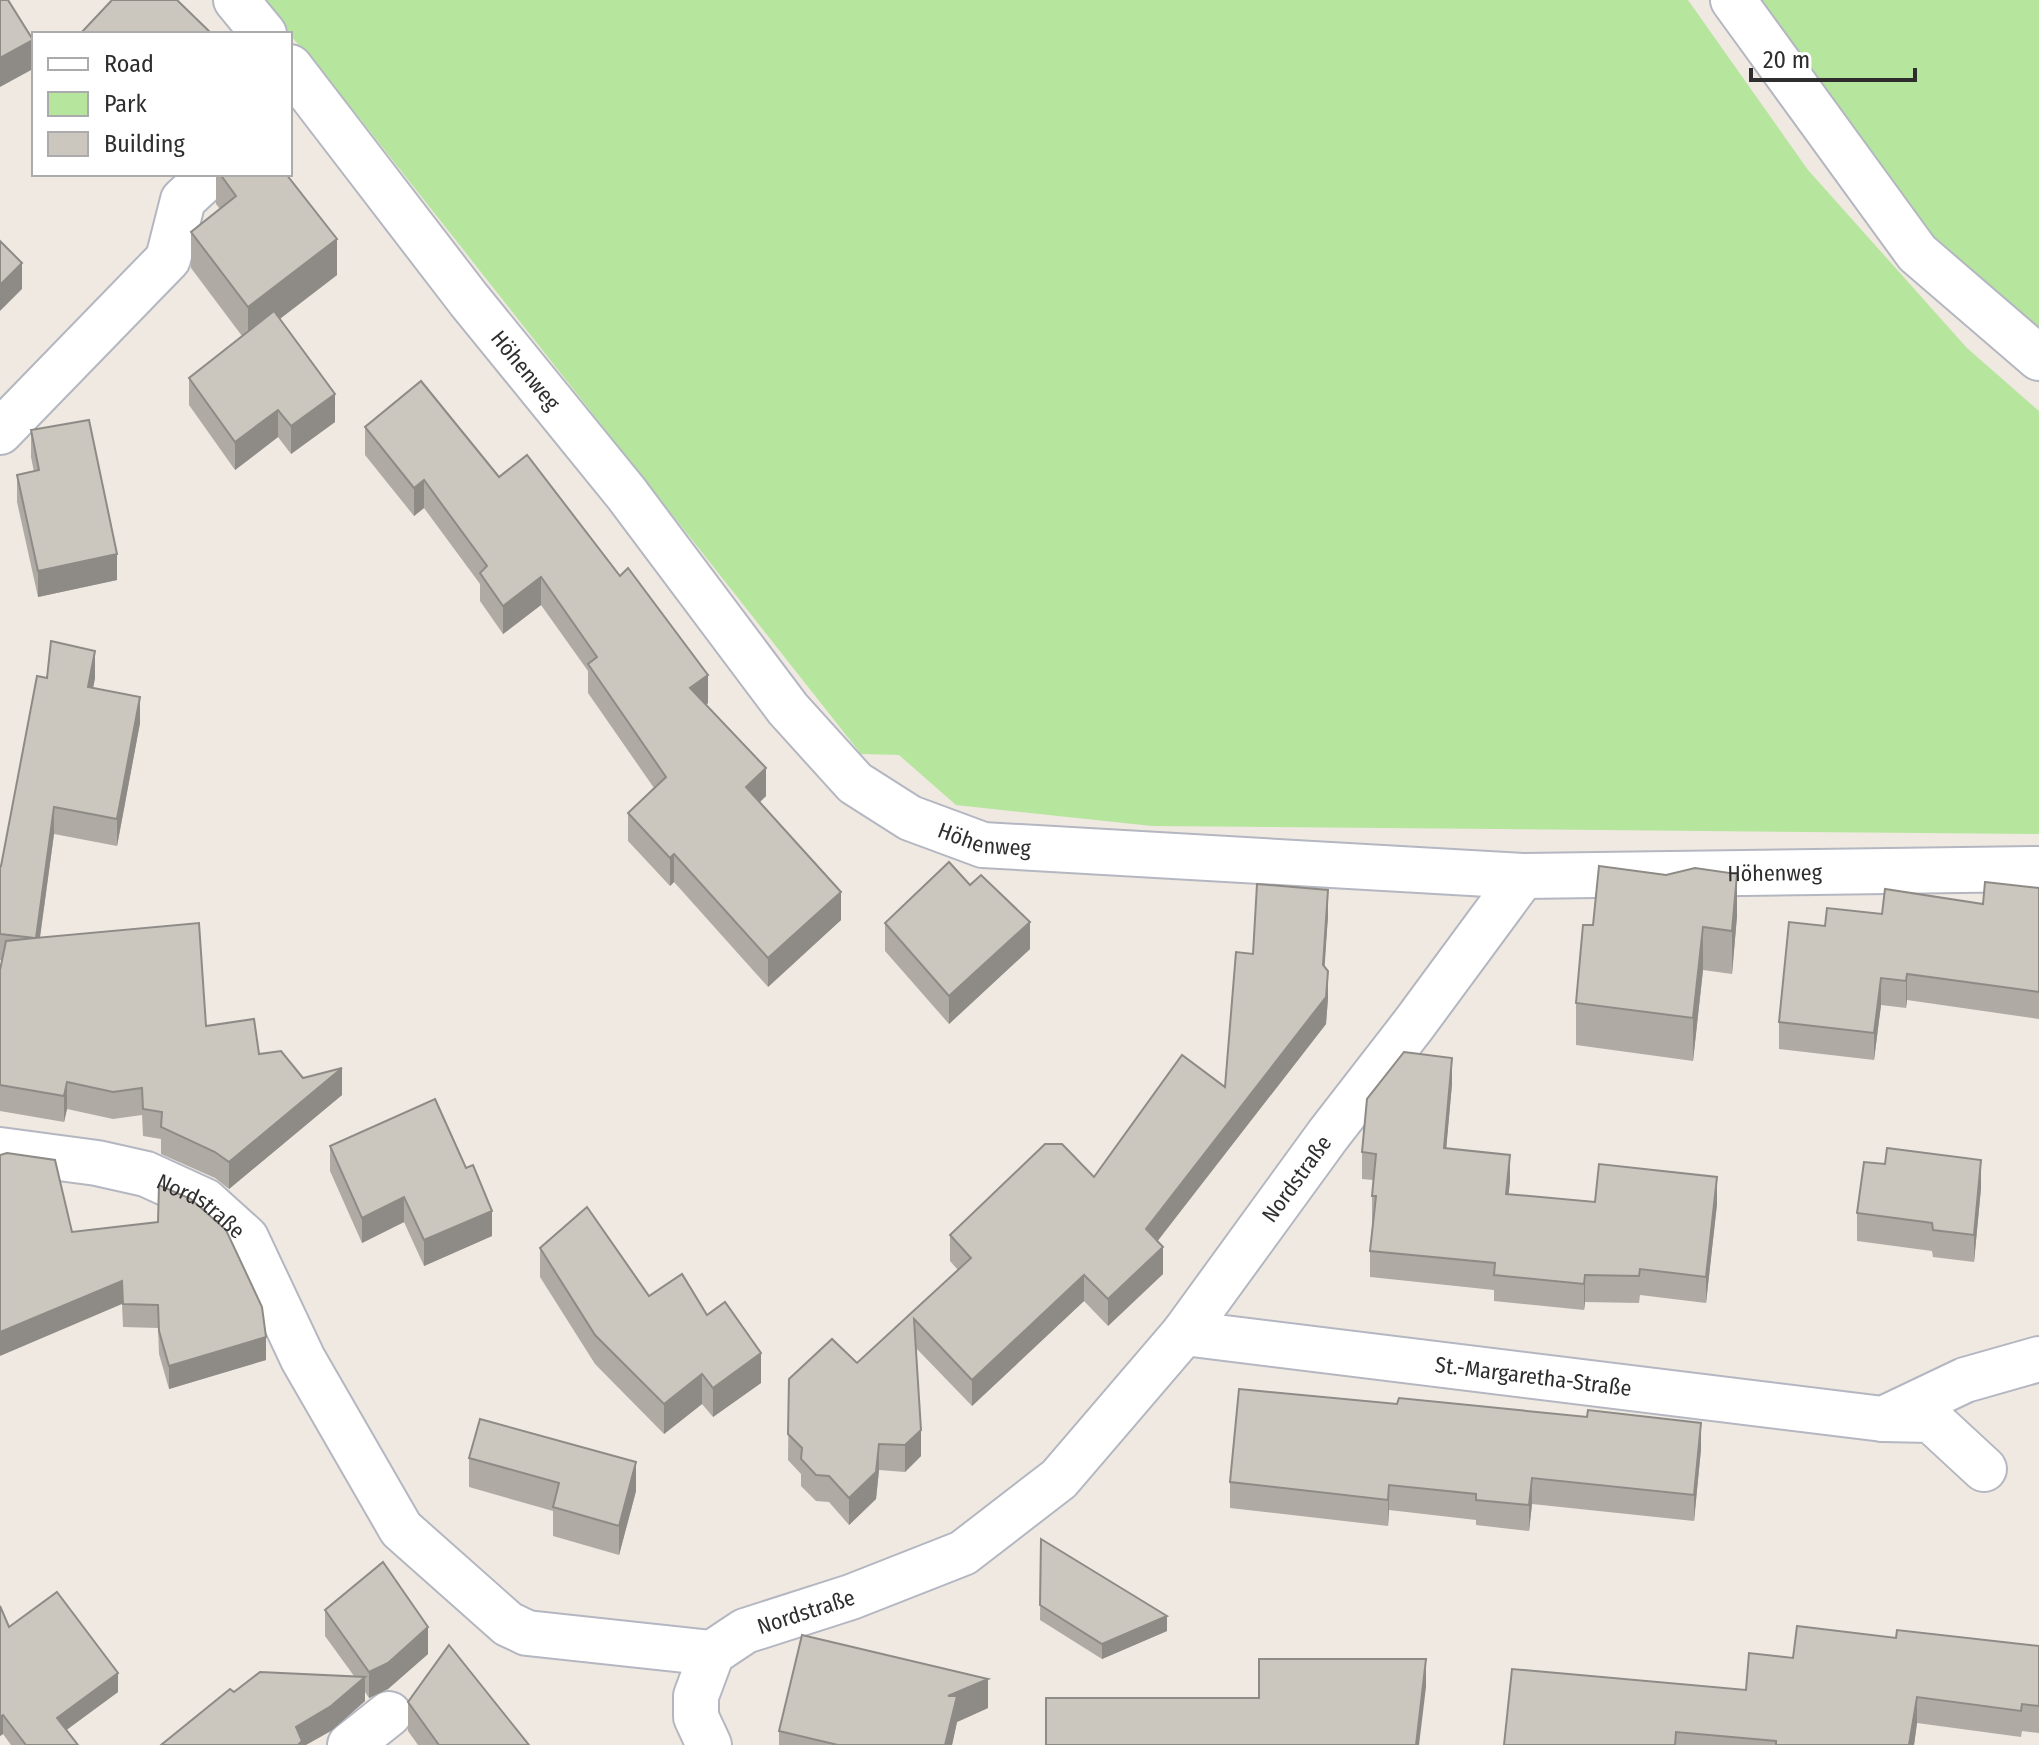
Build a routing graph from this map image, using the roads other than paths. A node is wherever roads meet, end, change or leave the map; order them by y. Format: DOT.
graph roads {
  1 [pos="236,0"];
  2 [pos="1733,0"];
  3 [pos="262,32"];
  4 [pos="295,83"];
  5 [pos="209,176"];
  6 [pos="2039,358"];
  7 [pos="0,432"];
  8 [pos="2039,869"];
  9 [pos="1523,876"];
  10 [pos="0,1150"];
  11 [pos="1184,1333"];
  12 [pos="2039,1359"];
  13 [pos="1883,1419"];
  14 [pos="1984,1469"];
  15 [pos="712,1653"];
  16 [pos="389,1714"];
  17 [pos="350,1745"];
  18 [pos="709,1745"];
  1 -- 3 [label="street"];
  2 -- 6 [label="street"];
  4 -- 9 [label="street, Höhenweg"];
  5 -- 7 [label="street"];
  8 -- 9 [label="street, Höhenweg"];
  9 -- 11 [label="street, Nordstraße"];
  10 -- 15 [label="street, Nordstraße"];
  11 -- 13 [label="street, St.-Margaretha-Straße"];
  11 -- 15 [label="street, Nordstraße"];
  12 -- 13 [label="street"];
  13 -- 14 [label="street, St.-Margaretha-Straße"];
  15 -- 18 [label="street"];
  16 -- 17 [label="street"];
}
